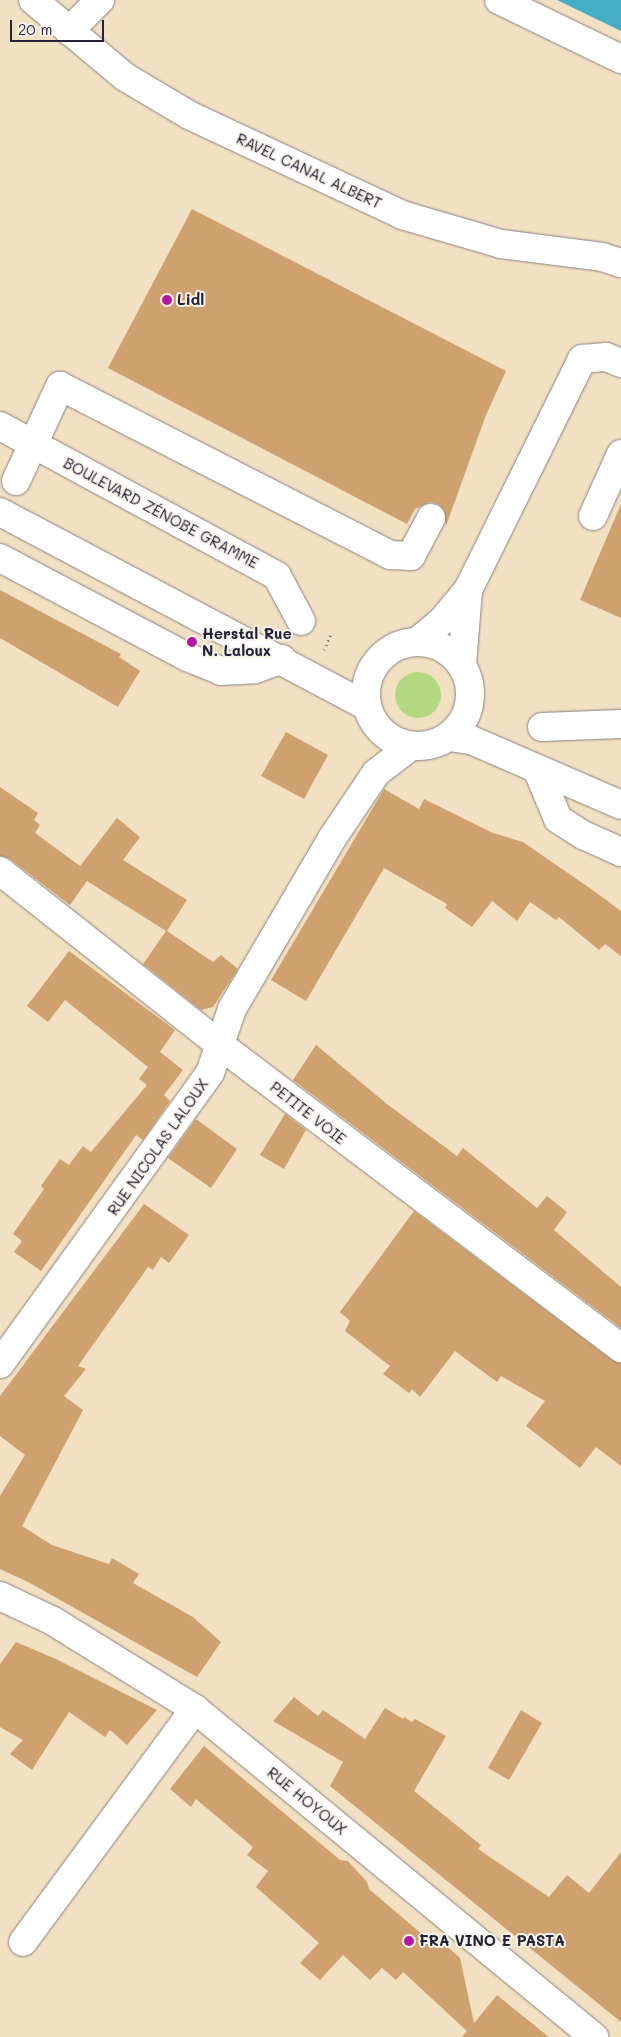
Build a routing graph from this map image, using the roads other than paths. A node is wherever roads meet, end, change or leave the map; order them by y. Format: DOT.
graph roads {
  1 [pos="33,0"];
  2 [pos="100,0"];
  3 [pos="499,0"];
  4 [pos="69,31"];
  5 [pos="621,59"];
  6 [pos="621,263"];
  7 [pos="621,363"];
  8 [pos="0,426"];
  9 [pos="32,443"];
  10 [pos="621,454"];
  11 [pos="16,481"];
  12 [pos="0,512"];
  13 [pos="593,516"];
  14 [pos="431,518"];
  15 [pos="0,558"];
  16 [pos="468,590"];
  17 [pos="301,622"];
  18 [pos="417,642"];
  19 [pos="282,659"];
  20 [pos="462,665"];
  21 [pos="367,706"];
  22 [pos="621,724"];
  23 [pos="542,727"];
  24 [pos="449,737"];
  25 [pos="411,746"];
  26 [pos="537,769"];
  27 [pos="621,805"];
  28 [pos="621,852"];
  29 [pos="0,871"];
  30 [pos="220,1045"];
  31 [pos="621,1348"];
  32 [pos="0,1364"];
  33 [pos="0,1596"];
  34 [pos="195,1709"];
  35 [pos="23,1942"];
  36 [pos="594,2037"];
  1 -- 4 [label="street, RAVEL CANAL ALBERT"];
  2 -- 4 [label="street"];
  3 -- 5 [label="street"];
  4 -- 6 [label="street, RAVEL CANAL ALBERT"];
  7 -- 16 [label="street"];
  8 -- 9 [label="street, BOULEVARD ZÉNOBE GRAMME"];
  9 -- 11 [label="street"];
  9 -- 14 [label="street"];
  9 -- 17 [label="street, BOULEVARD ZÉNOBE GRAMME"];
  10 -- 13 [label="street"];
  12 -- 19 [label="street"];
  15 -- 19 [label="street"];
  16 -- 18 [label="street"];
  16 -- 20 [label="street"];
  18 -- 20 [label="street"];
  18 -- 21 [label="street"];
  19 -- 21 [label="street"];
  20 -- 24 [label="street"];
  21 -- 25 [label="street"];
  22 -- 23 [label="street"];
  24 -- 25 [label="street"];
  24 -- 26 [label="street"];
  25 -- 30 [label="street, RUE NICOLAS LALOUX"];
  26 -- 27 [label="street"];
  26 -- 28 [label="street"];
  29 -- 30 [label="street, PETITE VOIE"];
  30 -- 31 [label="street, PETITE VOIE"];
  30 -- 32 [label="street, RUE NICOLAS LALOUX"];
  33 -- 34 [label="street, RUE HOYOUX"];
  34 -- 35 [label="street"];
  34 -- 36 [label="street, RUE HOYOUX"];
}
